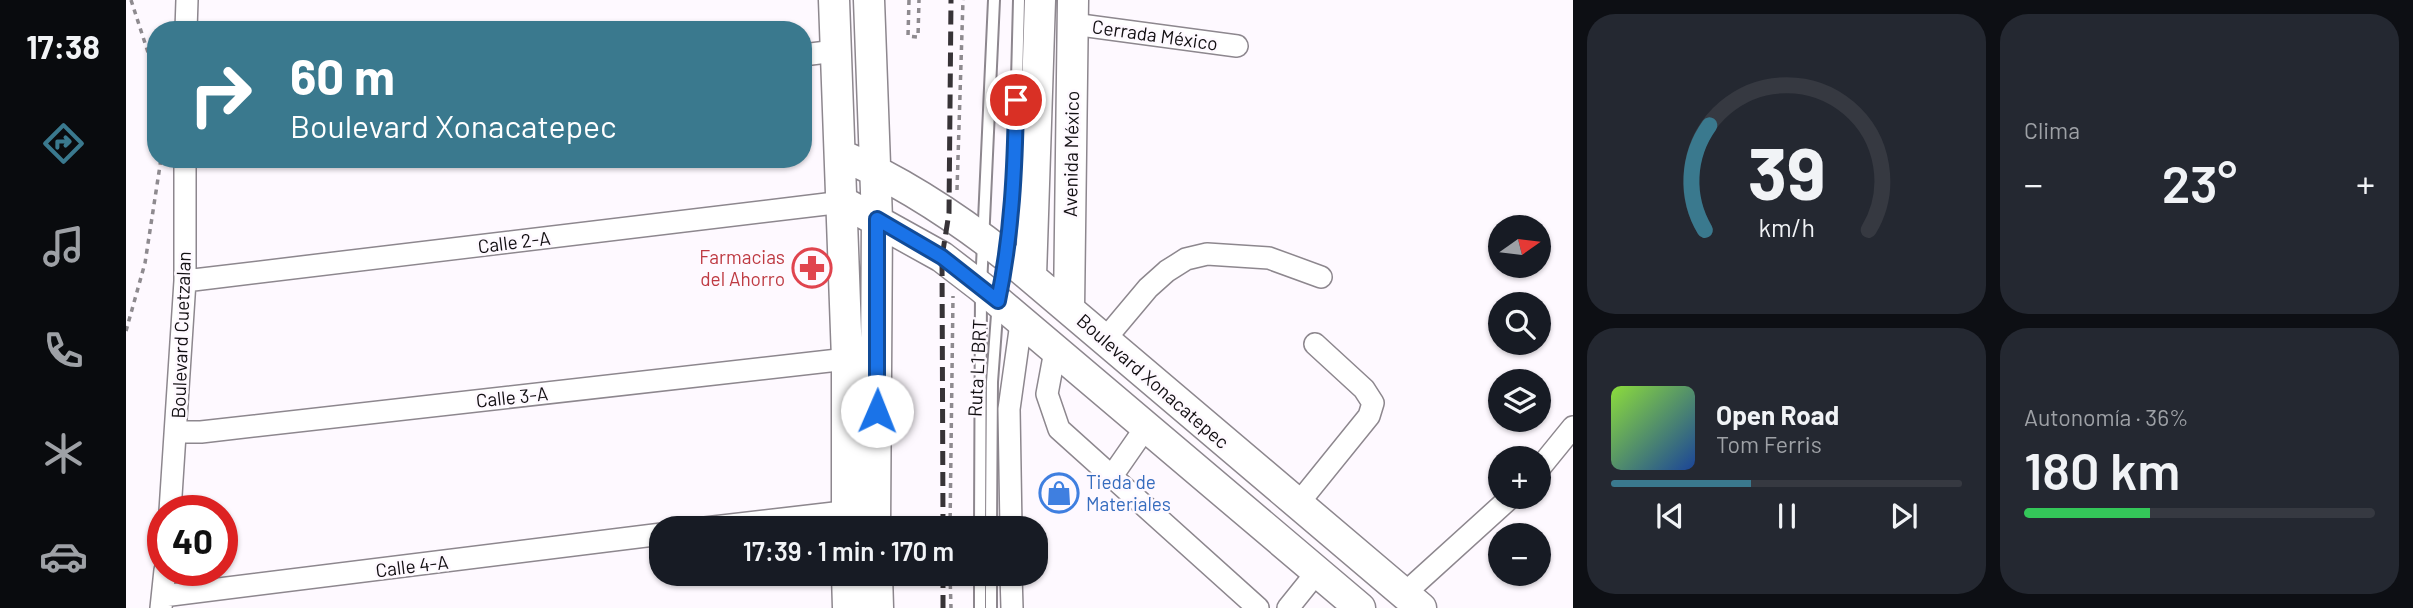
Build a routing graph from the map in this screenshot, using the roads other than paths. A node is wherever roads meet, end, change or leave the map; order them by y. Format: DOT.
graph roads {
  1 [pos="187,0"];
  2 [pos="834,0"];
  3 [pos="869,0"];
  4 [pos="994,0"];
  5 [pos="1019,0"];
  6 [pos="1040,0"];
  7 [pos="1073,12"];
  8 [pos="186,21"];
  9 [pos="1237,46"];
  10 [pos="835,51"];
  11 [pos="812,54"];
  12 [pos="841,155"];
  13 [pos="185,168"];
  14 [pos="874,169"];
  15 [pos="843,202"];
  16 [pos="877,219"];
  17 [pos="996,248"];
  18 [pos="1031,276"];
  19 [pos="1321,277"];
  20 [pos="185,281"];
  21 [pos="990,294"];
  22 [pos="1069,308"];
  23 [pos="1021,323"];
  24 [pos="1105,338"];
  25 [pos="1315,344"];
  26 [pos="1055,351"];
  27 [pos="847,359"];
  28 [pos="1146,427"];
  29 [pos="1573,427"];
  30 [pos="177,432"];
  31 [pos="1551,454"];
  32 [pos="1112,477"];
  33 [pos="171,495"];
  34 [pos="1297,505"];
  35 [pos="1500,509"];
  36 [pos="861,516"];
  37 [pos="861,516"];
  38 [pos="981,516"];
  39 [pos="992,516"];
  40 [pos="1011,516"];
  41 [pos="649,536"];
  42 [pos="1317,572"];
  43 [pos="847,586"];
  44 [pos="877,586"];
  45 [pos="980,586"];
  46 [pos="991,586"];
  47 [pos="1012,586"];
  48 [pos="1413,601"];
  49 [pos="162,602"];
  50 [pos="848,608"];
  51 [pos="878,608"];
  52 [pos="980,608"];
  53 [pos="991,608"];
  54 [pos="1012,608"];
  55 [pos="1258,608"];
  56 [pos="1288,608"];
  57 [pos="1360,608"];
  1 -- 8 [label="street"];
  2 -- 10 [label="main road"];
  3 -- 14 [label="main road"];
  4 -- 17 [label="lane, Ruta L1 BRT"];
  5 -- 17 [label="lane, Ruta L1 BRT"];
  6 -- 18 [label="main road, Avenida México"];
  7 -- 9 [label="street, Cerrada México"];
  7 -- 22 [label="main road, Avenida México"];
  10 -- 11 [label="street"];
  10 -- 12 [label="main road"];
  12 -- 14 [label="main road, Boulevard Xonacatepec"];
  12 -- 15 [label="main road"];
  13 -- 20 [label="street, Boulevard Cuetzalan"];
  14 -- 16 [label="main road"];
  14 -- 17 [label="main road, Boulevard Xonacatepec"];
  15 -- 16 [label="main road, Boulevard Xonacatepec"];
  15 -- 20 [label="street, Calle 2-A"];
  15 -- 27 [label="main road"];
  16 -- 21 [label="main road, Boulevard Xonacatepec"];
  16 -- 36 [label="main road"];
  17 -- 18 [label="main road, Boulevard Xonacatepec"];
  17 -- 21 [label="lane, Ruta L1 BRT"];
  17 -- 21 [label="lane, Ruta L1 BRT"];
  18 -- 22 [label="main road, Boulevard Xonacatepec"];
  19 -- 24 [label="street"];
  20 -- 30 [label="street, Boulevard Cuetzalan"];
  21 -- 23 [label="main road, Boulevard Xonacatepec"];
  21 -- 38 [label="lane, Ruta L1 BRT"];
  21 -- 39 [label="lane, Ruta L1 BRT"];
  22 -- 24 [label="main road, Boulevard Xonacatepec"];
  23 -- 26 [label="main road, Boulevard Xonacatepec"];
  23 -- 40 [label="street"];
  24 -- 34 [label="main road, Boulevard Xonacatepec"];
  25 -- 34 [label="street"];
  26 -- 28 [label="main road, Boulevard Xonacatepec"];
  26 -- 32 [label="street"];
  27 -- 30 [label="street, Calle 3-A"];
  27 -- 37 [label="main road"];
  28 -- 32 [label="street"];
  28 -- 42 [label="main road, Boulevard Xonacatepec"];
  29 -- 31 [label="street"];
  30 -- 33 [label="street, Boulevard Cuetzalan"];
  32 -- 55 [label="street"];
  34 -- 48 [label="main road, Boulevard Xonacatepec"];
  35 -- 48 [label="street"];
  41 -- 49 [label="street, Calle 4-A"];
  42 -- 56 [label="street"];
  42 -- 57 [label="main road, Boulevard Xonacatepec"];
  43 -- 50 [label="main road"];
  44 -- 51 [label="main road"];
  45 -- 52 [label="lane"];
  46 -- 53 [label="lane"];
  47 -- 54 [label="street"];
}
